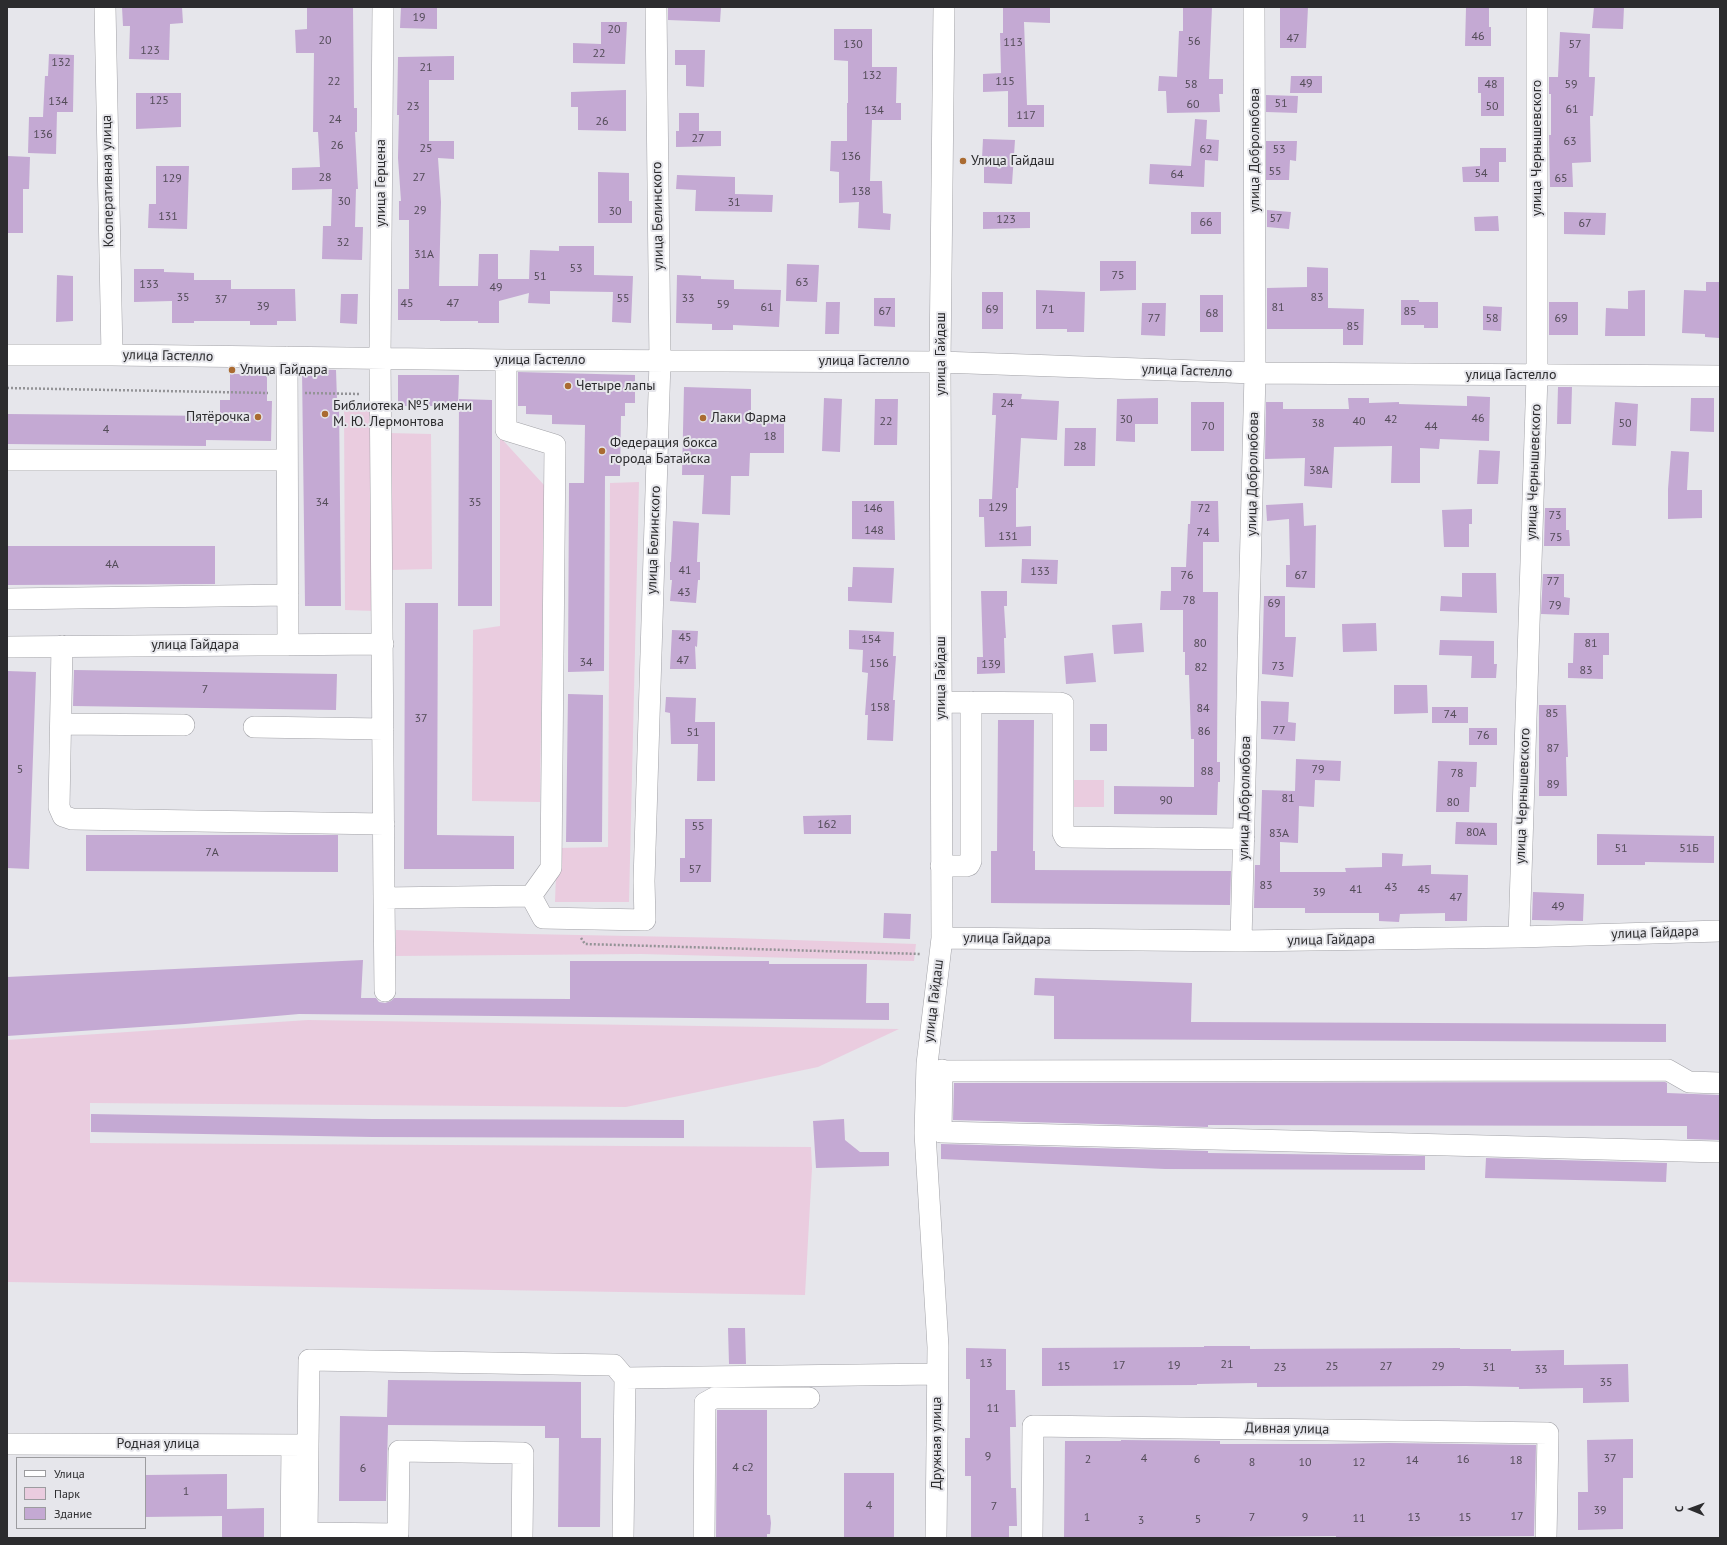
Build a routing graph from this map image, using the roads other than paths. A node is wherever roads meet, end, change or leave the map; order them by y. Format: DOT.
graph roads {
  1 [pos="105,7"];
  2 [pos="383,7"];
  3 [pos="656,7"];
  4 [pos="944,7"];
  5 [pos="1254,7"];
  6 [pos="1537,7"];
  7 [pos="7,355"];
  8 [pos="112,355"];
  9 [pos="287,357"];
  10 [pos="380,358"];
  11 [pos="506,360"];
  12 [pos="660,361"];
  13 [pos="940,362"];
  14 [pos="1256,373"];
  15 [pos="1537,375"];
  16 [pos="1720,376"];
  17 [pos="7,460"];
  18 [pos="287,460"];
  19 [pos="288,595"];
  20 [pos="8,598"];
  21 [pos="383,644"];
  22 [pos="288,645"];
  23 [pos="62,646"];
  24 [pos="7,647"];
  25 [pos="941,702"];
  26 [pos="971,702"];
  27 [pos="61,724"];
  28 [pos="184,725"];
  29 [pos="254,728"];
  30 [pos="383,729"];
  31 [pos="384,824"];
  32 [pos="1244,839"];
  33 [pos="941,866"];
  34 [pos="531,896"];
  35 [pos="384,898"];
  36 [pos="1720,931"];
  37 [pos="1519,937"];
  38 [pos="1241,942"];
  39 [pos="941,946"];
  40 [pos="385,990"];
  41 [pos="934,1071"];
  42 [pos="1720,1083"];
  43 [pos="1720,1152"];
  44 [pos="938,1347"];
  45 [pos="937,1374"];
  46 [pos="625,1378"];
  47 [pos="809,1398"];
  48 [pos="7,1444"];
  49 [pos="300,1445"];
  50 [pos="291,1538"];
  51 [pos="522,1538"];
  52 [pos="623,1538"];
  53 [pos="704,1538"];
  54 [pos="936,1538"];
  55 [pos="1032,1538"];
  56 [pos="1546,1538"];
  1 -- 8 [label="street, Кооперативная улица"];
  2 -- 10 [label="street, улица Герцена"];
  3 -- 12 [label="street, улица Белинского"];
  4 -- 13 [label="street, улица Гайдаш"];
  5 -- 14 [label="street, улица Добролюбова"];
  6 -- 15 [label="street, улица Чернышевского"];
  7 -- 8 [label="street, улица Гастелло"];
  8 -- 9 [label="street, улица Гастелло"];
  9 -- 10 [label="street, улица Гастелло"];
  9 -- 18 [label="street"];
  10 -- 11 [label="street, улица Гастелло"];
  10 -- 21 [label="street, улица Герцена"];
  11 -- 12 [label="street, улица Гастелло"];
  11 -- 34 [label="street"];
  12 -- 13 [label="street, улица Гастелло"];
  12 -- 34 [label="street, улица Белинского"];
  13 -- 14 [label="street, улица Гастелло"];
  13 -- 25 [label="street, улица Гайдаш"];
  14 -- 15 [label="street, улица Гастелло"];
  14 -- 32 [label="street, улица Добролюбова"];
  15 -- 16 [label="street, улица Гастелло"];
  15 -- 37 [label="street, улица Чернышевского"];
  17 -- 18 [label="street"];
  18 -- 19 [label="street"];
  19 -- 20 [label="street"];
  19 -- 22 [label="street"];
  21 -- 22 [label="street, улица Гайдара"];
  21 -- 30 [label="street, улица Герцена"];
  22 -- 23 [label="street, улица Гайдара"];
  23 -- 24 [label="street, улица Гайдара"];
  23 -- 27 [label="street"];
  25 -- 26 [label="street"];
  25 -- 33 [label="street, улица Гайдаш"];
  26 -- 32 [label="street"];
  26 -- 33 [label="street"];
  27 -- 28 [label="street"];
  27 -- 31 [label="street"];
  29 -- 30 [label="street"];
  30 -- 31 [label="street, улица Герцена"];
  31 -- 35 [label="street, улица Герцена"];
  32 -- 38 [label="street, улица Добролюбова"];
  33 -- 39 [label="street, улица Гайдаш"];
  34 -- 35 [label="street"];
  35 -- 40 [label="street, улица Герцена"];
  36 -- 37 [label="street, улица Гайдара"];
  37 -- 38 [label="street, улица Гайдара"];
  38 -- 39 [label="street, улица Гайдара"];
  39 -- 41 [label="street, улица Гайдаш"];
  41 -- 42 [label="street"];
  41 -- 43 [label="street"];
  41 -- 44 [label="street, улица Гайдаш"];
  44 -- 45 [label="street, Дружная улица"];
  45 -- 46 [label="street"];
  45 -- 54 [label="street, Дружная улица"];
  46 -- 49 [label="street"];
  46 -- 52 [label="street"];
  47 -- 53 [label="street"];
  48 -- 49 [label="street, Родная улица"];
  49 -- 50 [label="street"];
  49 -- 51 [label="street"];
  55 -- 56 [label="street, Дивная улица"];
}
